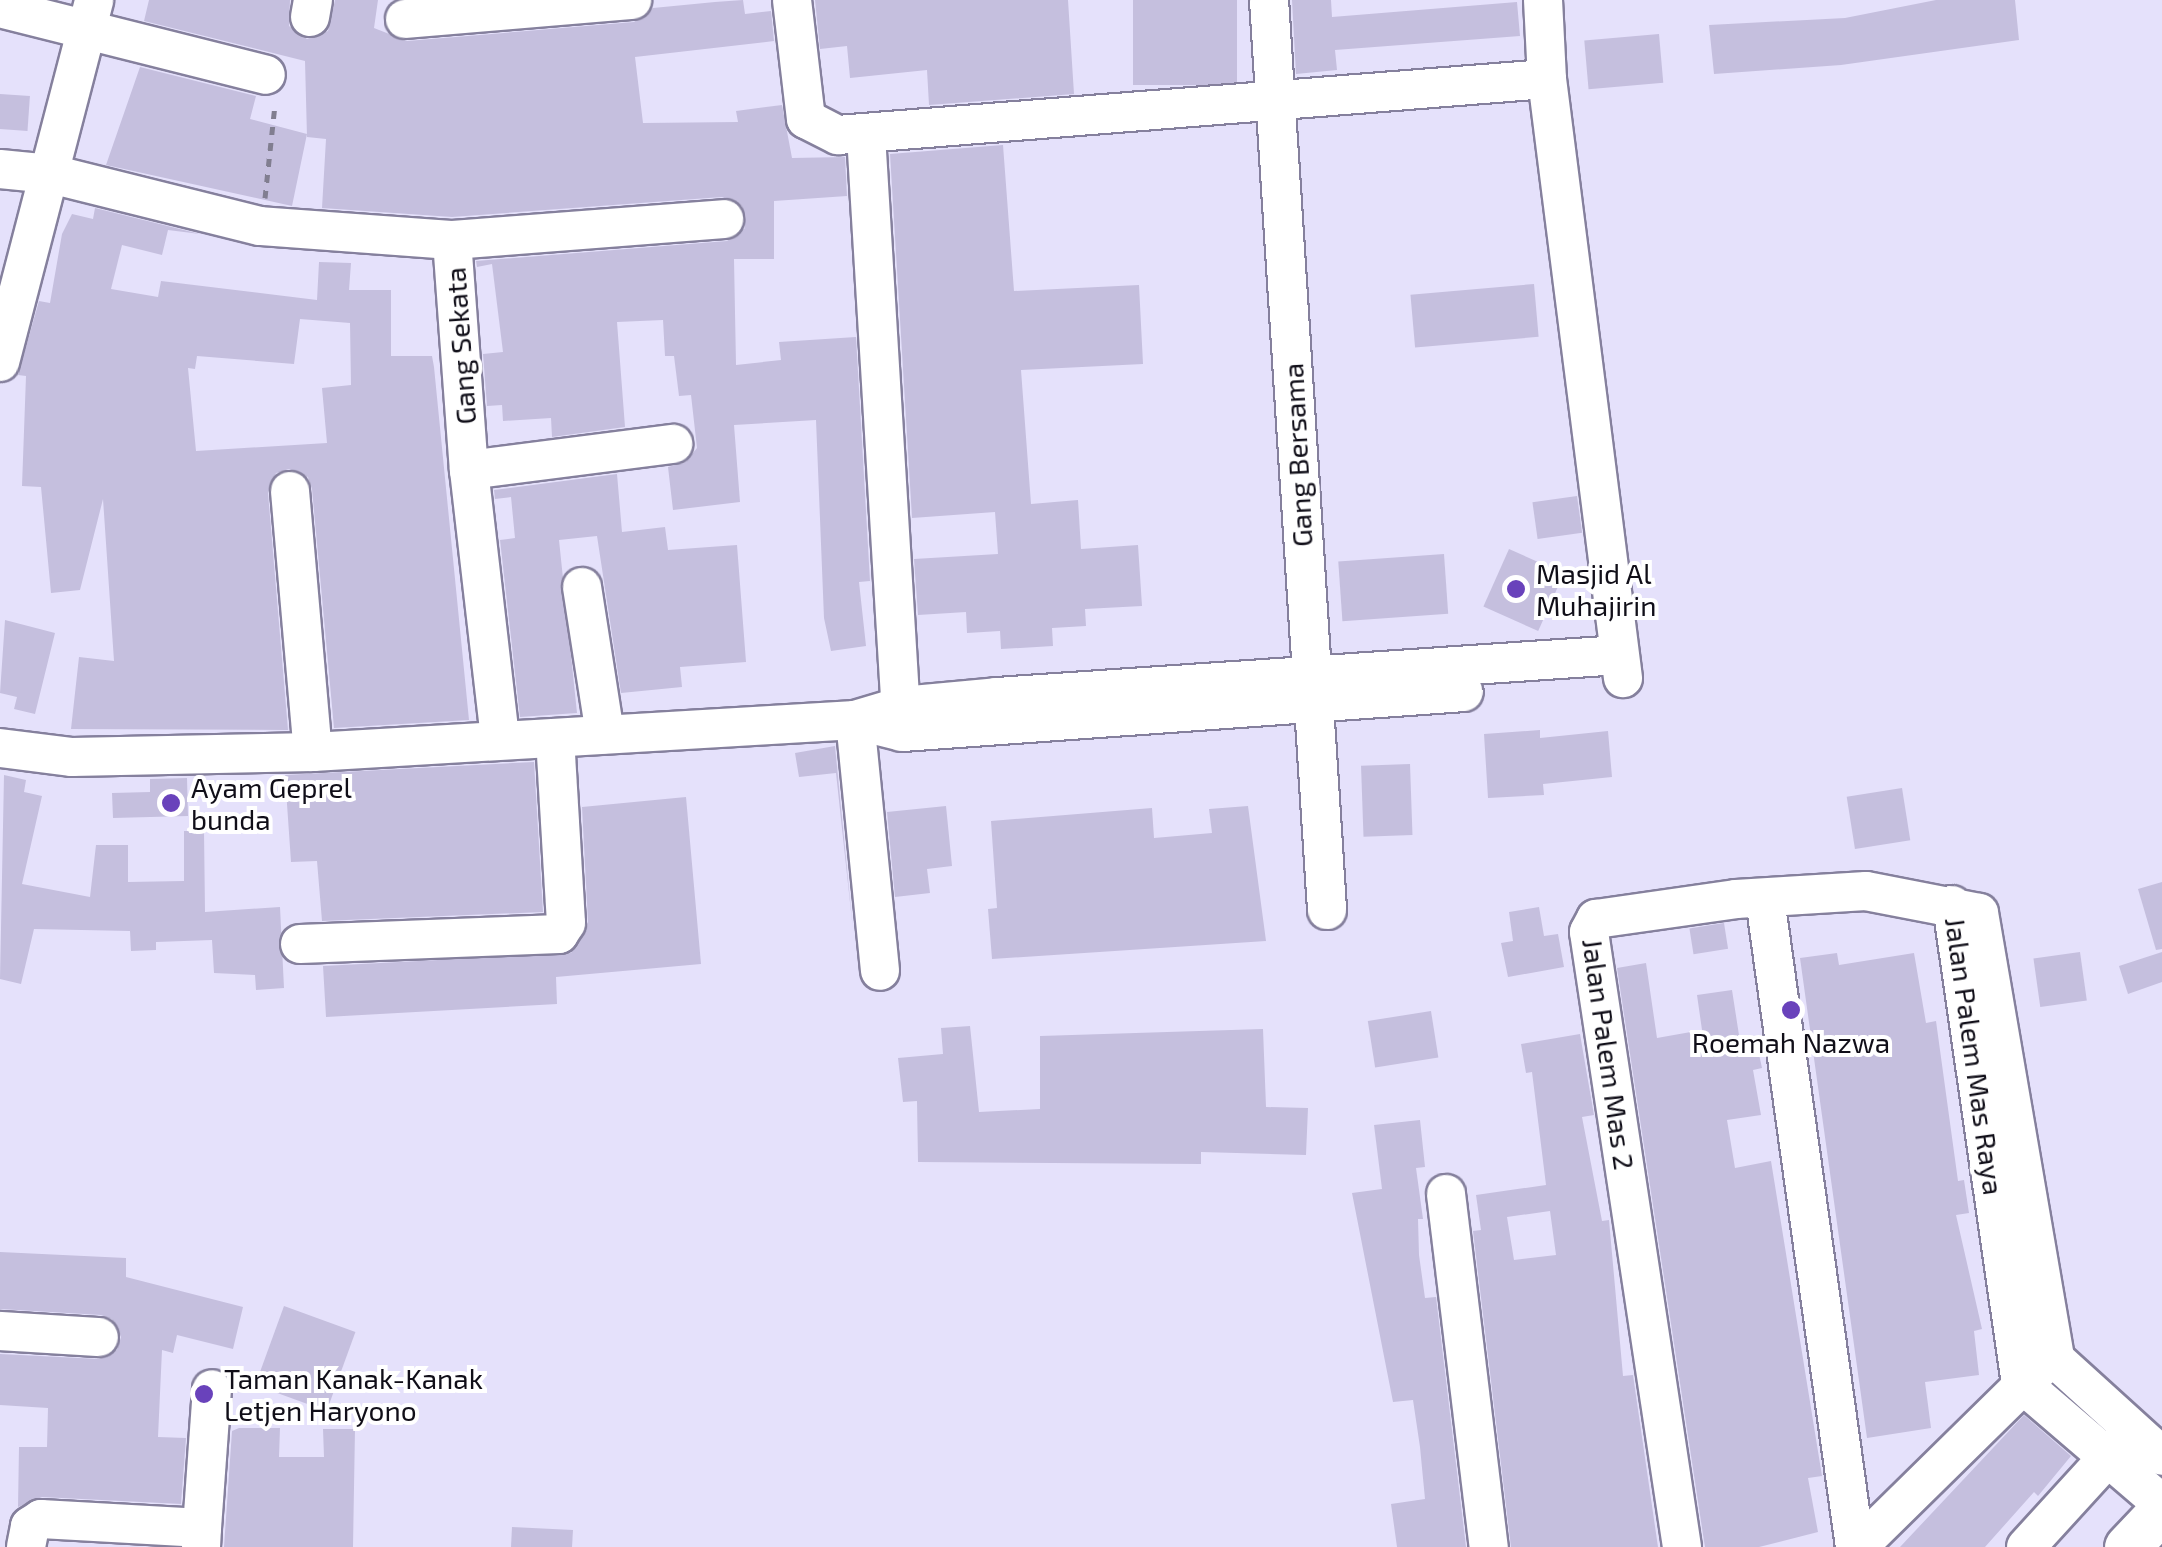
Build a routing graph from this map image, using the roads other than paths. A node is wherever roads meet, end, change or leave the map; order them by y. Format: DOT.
graph roads {
  1 [pos="632,0"];
  2 [pos="792,0"];
  3 [pos="1269,0"];
  4 [pos="1543,0"];
  5 [pos="595,2"];
  6 [pos="0,8"];
  7 [pos="428,12"];
  8 [pos="90,13"];
  9 [pos="266,75"];
  10 [pos="1547,79"];
  11 [pos="1276,99"];
  12 [pos="866,135"];
  13 [pos="0,170"];
  14 [pos="51,174"];
  15 [pos="724,218"];
  16 [pos="452,240"];
  17 [pos="0,362"];
  18 [pos="673,444"];
  19 [pos="469,470"];
  20 [pos="290,491"];
  21 [pos="582,587"];
  22 [pos="1310,689"];
  23 [pos="902,719"];
  24 [pos="855,720"];
  25 [pos="605,734"];
  26 [pos="500,738"];
  27 [pos="556,738"];
  28 [pos="0,748"];
  29 [pos="312,752"];
  30 [pos="1765,899"];
  31 [pos="1952,905"];
  32 [pos="1328,910"];
  33 [pos="300,944"];
  34 [pos="880,970"];
  35 [pos="1446,1194"];
  36 [pos="0,1331"];
  37 [pos="99,1337"];
  38 [pos="2055,1358"];
  39 [pos="2021,1383"];
  40 [pos="212,1389"];
  41 [pos="2120,1444"];
  42 [pos="2162,1456"];
  43 [pos="2162,1507"];
  44 [pos="202,1537"];
  45 [pos="26,1547"];
  46 [pos="1488,1547"];
  47 [pos="1682,1547"];
  48 [pos="1856,1547"];
  49 [pos="2026,1547"];
  50 [pos="2127,1547"];
  1 -- 5 [label="street"];
  2 -- 12 [label="street"];
  3 -- 11 [label="street, Gang Bersama"];
  4 -- 10 [label="street"];
  5 -- 7 [label="street"];
  6 -- 8 [label="street"];
  8 -- 9 [label="street"];
  8 -- 14 [label="street"];
  10 -- 11 [label="street"];
  10 -- 22 [label="street"];
  11 -- 12 [label="street"];
  11 -- 22 [label="street, Gang Bersama"];
  12 -- 23 [label="street"];
  13 -- 14 [label="street, Gang Sekata"];
  14 -- 16 [label="street, Gang Sekata"];
  14 -- 17 [label="street"];
  15 -- 16 [label="street"];
  16 -- 19 [label="street, Gang Sekata"];
  18 -- 19 [label="street"];
  19 -- 26 [label="street, Gang Sekata"];
  20 -- 29 [label="street"];
  21 -- 25 [label="street"];
  22 -- 23 [label="street"];
  22 -- 32 [label="street, Gang Bersama"];
  23 -- 24 [label="street"];
  24 -- 25 [label="street"];
  24 -- 34 [label="street"];
  25 -- 27 [label="street"];
  26 -- 27 [label="street"];
  26 -- 29 [label="street"];
  27 -- 33 [label="street"];
  28 -- 29 [label="street"];
  30 -- 31 [label="street, Jalan Palem Mas 2"];
  30 -- 47 [label="street, Jalan Palem Mas 2"];
  30 -- 48 [label="street"];
  31 -- 38 [label="street, Jalan Palem Mas Raya"];
  31 -- 39 [label="street, Jalan Palem Mas Raya"];
  35 -- 46 [label="street"];
  36 -- 37 [label="street"];
  38 -- 39 [label="street"];
  38 -- 41 [label="street"];
  39 -- 41 [label="street"];
  39 -- 48 [label="street"];
  40 -- 44 [label="street"];
  41 -- 42 [label="street"];
  41 -- 43 [label="street"];
  41 -- 49 [label="street"];
  43 -- 50 [label="main road"];
  44 -- 45 [label="street"];
}
